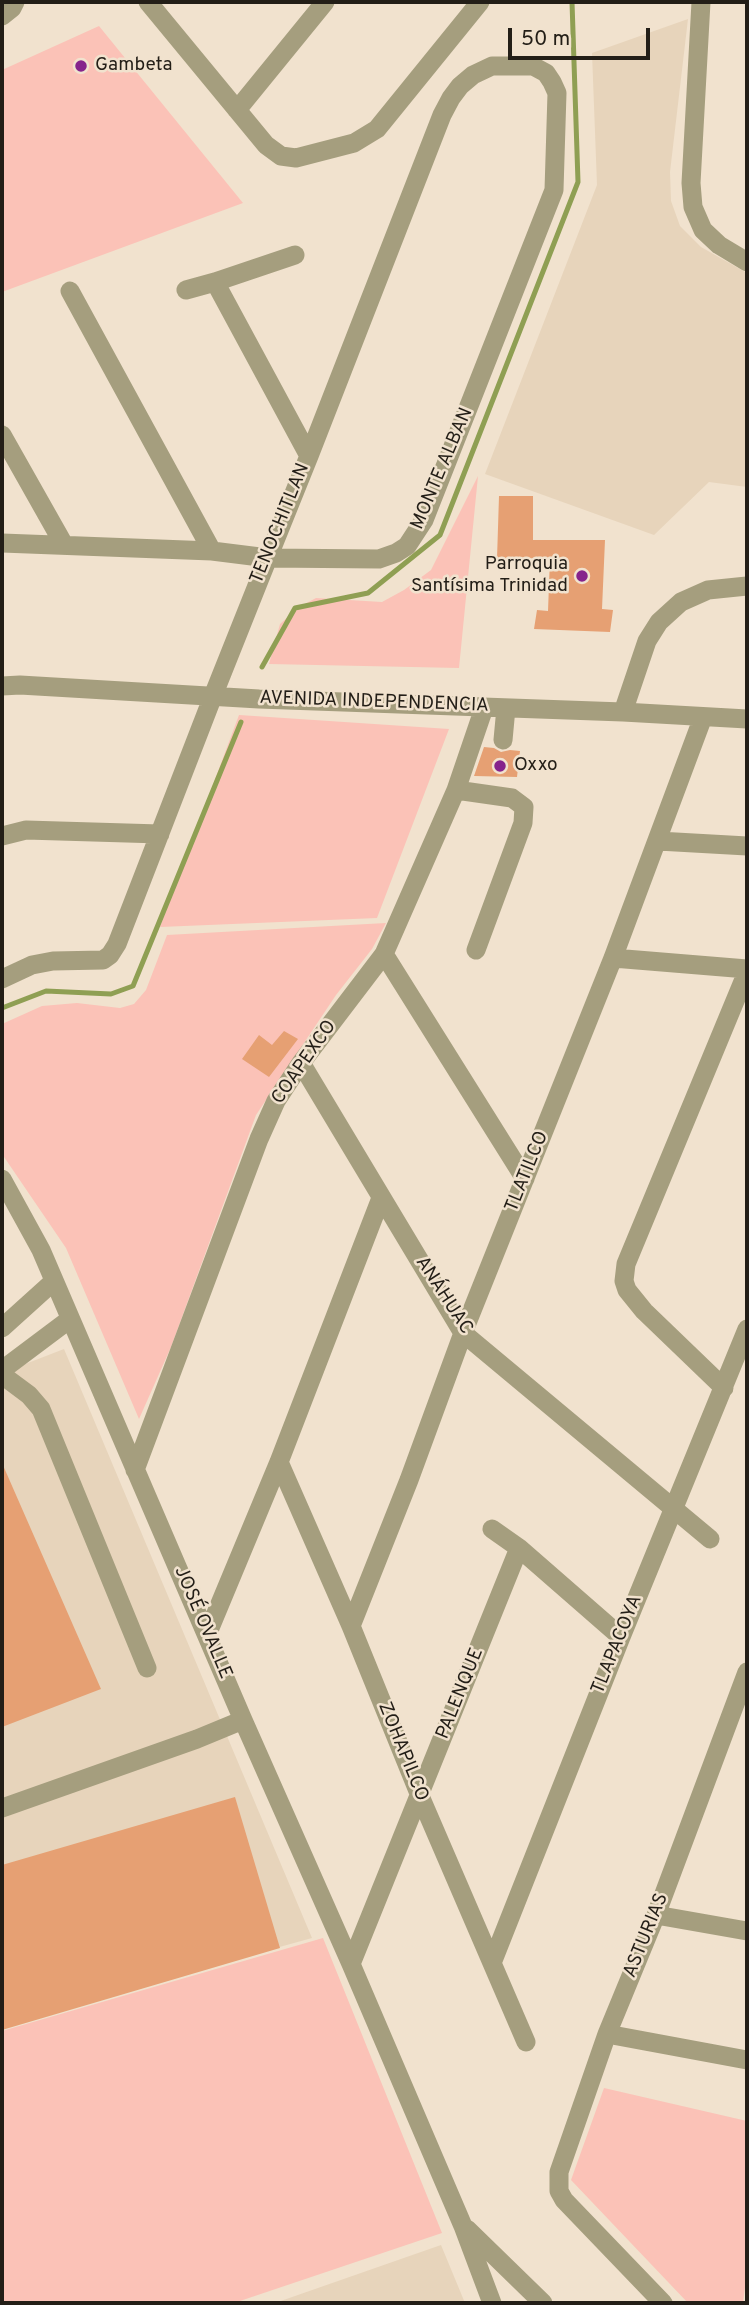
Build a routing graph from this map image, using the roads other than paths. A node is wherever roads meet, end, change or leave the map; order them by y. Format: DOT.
graph roads {
  1 [pos="15,2"];
  2 [pos="325,2"];
  3 [pos="480,2"];
  4 [pos="701,2"];
  5 [pos="156,5"];
  6 [pos="2,16"];
  7 [pos="552,82"];
  8 [pos="237,110"];
  9 [pos="295,255"];
  10 [pos="747,262"];
  11 [pos="215,282"];
  12 [pos="186,290"];
  13 [pos="70,291"];
  14 [pos="2,435"];
  15 [pos="309,456"];
  16 [pos="2,542"];
  17 [pos="63,543"];
  18 [pos="212,551"];
  19 [pos="268,558"];
  20 [pos="747,586"];
  21 [pos="2,686"];
  22 [pos="222,696"];
  23 [pos="484,708"];
  24 [pos="506,708"];
  25 [pos="623,712"];
  26 [pos="703,717"];
  27 [pos="747,719"];
  28 [pos="503,740"];
  29 [pos="456,790"];
  30 [pos="160,834"];
  31 [pos="2,836"];
  32 [pos="658,841"];
  33 [pos="747,846"];
  34 [pos="476,950"];
  35 [pos="384,954"];
  36 [pos="613,958"];
  37 [pos="747,970"];
  38 [pos="2,979"];
  39 [pos="301,1063"];
  40 [pos="525,1179"];
  41 [pos="2,1180"];
  42 [pos="382,1198"];
  43 [pos="54,1281"];
  44 [pos="70,1319"];
  45 [pos="2,1328"];
  46 [pos="747,1329"];
  47 [pos="463,1333"];
  48 [pos="2,1372"];
  49 [pos="724,1388"];
  50 [pos="279,1461"];
  51 [pos="135,1470"];
  52 [pos="674,1509"];
  53 [pos="492,1529"];
  54 [pos="710,1539"];
  55 [pos="519,1548"];
  56 [pos="351,1626"];
  57 [pos="207,1635"];
  58 [pos="621,1637"];
  59 [pos="147,1668"];
  60 [pos="747,1672"];
  61 [pos="243,1720"];
  62 [pos="420,1796"];
  63 [pos="2,1808"];
  64 [pos="656,1915"];
  65 [pos="747,1931"];
  66 [pos="492,1963"];
  67 [pos="351,1964"];
  68 [pos="607,2034"];
  69 [pos="526,2042"];
  70 [pos="747,2060"];
  71 [pos="463,2226"];
  72 [pos="492,2303"];
  73 [pos="543,2303"];
  74 [pos="663,2303"];
  1 -- 6 [label="street"];
  2 -- 8 [label="street"];
  3 -- 8 [label="street"];
  4 -- 10 [label="street"];
  5 -- 8 [label="street"];
  7 -- 15 [label="street, TENOCHITLAN"];
  7 -- 19 [label="street, MONTE ALBAN"];
  9 -- 11 [label="street"];
  11 -- 12 [label="street"];
  11 -- 15 [label="street"];
  13 -- 18 [label="street"];
  14 -- 17 [label="street"];
  15 -- 19 [label="street, TENOCHITLAN"];
  16 -- 17 [label="street, MONTE ALBAN"];
  17 -- 18 [label="street, MONTE ALBAN"];
  18 -- 19 [label="street, MONTE ALBAN"];
  19 -- 22 [label="street, TENOCHITLAN"];
  20 -- 25 [label="street"];
  21 -- 22 [label="street, AVENIDA INDEPENDENCIA"];
  22 -- 23 [label="street, AVENIDA INDEPENDENCIA"];
  22 -- 30 [label="street, TENOCHITLAN"];
  23 -- 24 [label="street, AVENIDA INDEPENDENCIA"];
  23 -- 29 [label="street, COAPEXCO"];
  24 -- 25 [label="street, AVENIDA INDEPENDENCIA"];
  24 -- 28 [label="street"];
  25 -- 26 [label="street, AVENIDA INDEPENDENCIA"];
  26 -- 27 [label="street, AVENIDA INDEPENDENCIA"];
  26 -- 32 [label="street, TLATILCO"];
  29 -- 34 [label="street"];
  29 -- 35 [label="street, COAPEXCO"];
  30 -- 31 [label="street"];
  30 -- 38 [label="street, TENOCHITLAN"];
  32 -- 33 [label="street"];
  32 -- 36 [label="street, TLATILCO"];
  35 -- 39 [label="street, COAPEXCO"];
  35 -- 40 [label="street"];
  36 -- 37 [label="street"];
  36 -- 40 [label="street, TLATILCO"];
  37 -- 49 [label="street"];
  39 -- 42 [label="street, ANÁHUAC"];
  39 -- 51 [label="street, COAPEXCO"];
  40 -- 47 [label="street, TLATILCO"];
  41 -- 43 [label="street, JOSÉ OVALLE"];
  42 -- 47 [label="street, ANÁHUAC"];
  42 -- 50 [label="street"];
  43 -- 44 [label="street, JOSÉ OVALLE"];
  43 -- 45 [label="street"];
  44 -- 48 [label="street"];
  44 -- 51 [label="street, JOSÉ OVALLE"];
  46 -- 49 [label="street, TLAPACOYA"];
  47 -- 52 [label="street, ANÁHUAC"];
  47 -- 56 [label="street, TLATILCO"];
  48 -- 59 [label="street"];
  49 -- 52 [label="street, TLAPACOYA"];
  50 -- 56 [label="street, ZOHAPILCO"];
  50 -- 57 [label="street"];
  51 -- 57 [label="street, JOSÉ OVALLE"];
  52 -- 54 [label="street, ANÁHUAC"];
  52 -- 58 [label="street, TLAPACOYA"];
  53 -- 55 [label="street"];
  55 -- 58 [label="street"];
  55 -- 62 [label="street, PALENQUE"];
  56 -- 62 [label="street, ZOHAPILCO"];
  57 -- 61 [label="street, JOSÉ OVALLE"];
  58 -- 66 [label="street, TLAPACOYA"];
  60 -- 64 [label="street, ASTURIAS"];
  61 -- 63 [label="street"];
  61 -- 67 [label="street, JOSÉ OVALLE"];
  62 -- 66 [label="street, ZOHAPILCO"];
  62 -- 67 [label="street, PALENQUE"];
  64 -- 65 [label="street"];
  64 -- 68 [label="street, ASTURIAS"];
  66 -- 69 [label="street, ZOHAPILCO"];
  67 -- 71 [label="street, JOSÉ OVALLE"];
  68 -- 70 [label="street"];
  68 -- 74 [label="street, ASTURIAS"];
  71 -- 72 [label="street, JOSÉ OVALLE"];
  71 -- 73 [label="street"];
}
